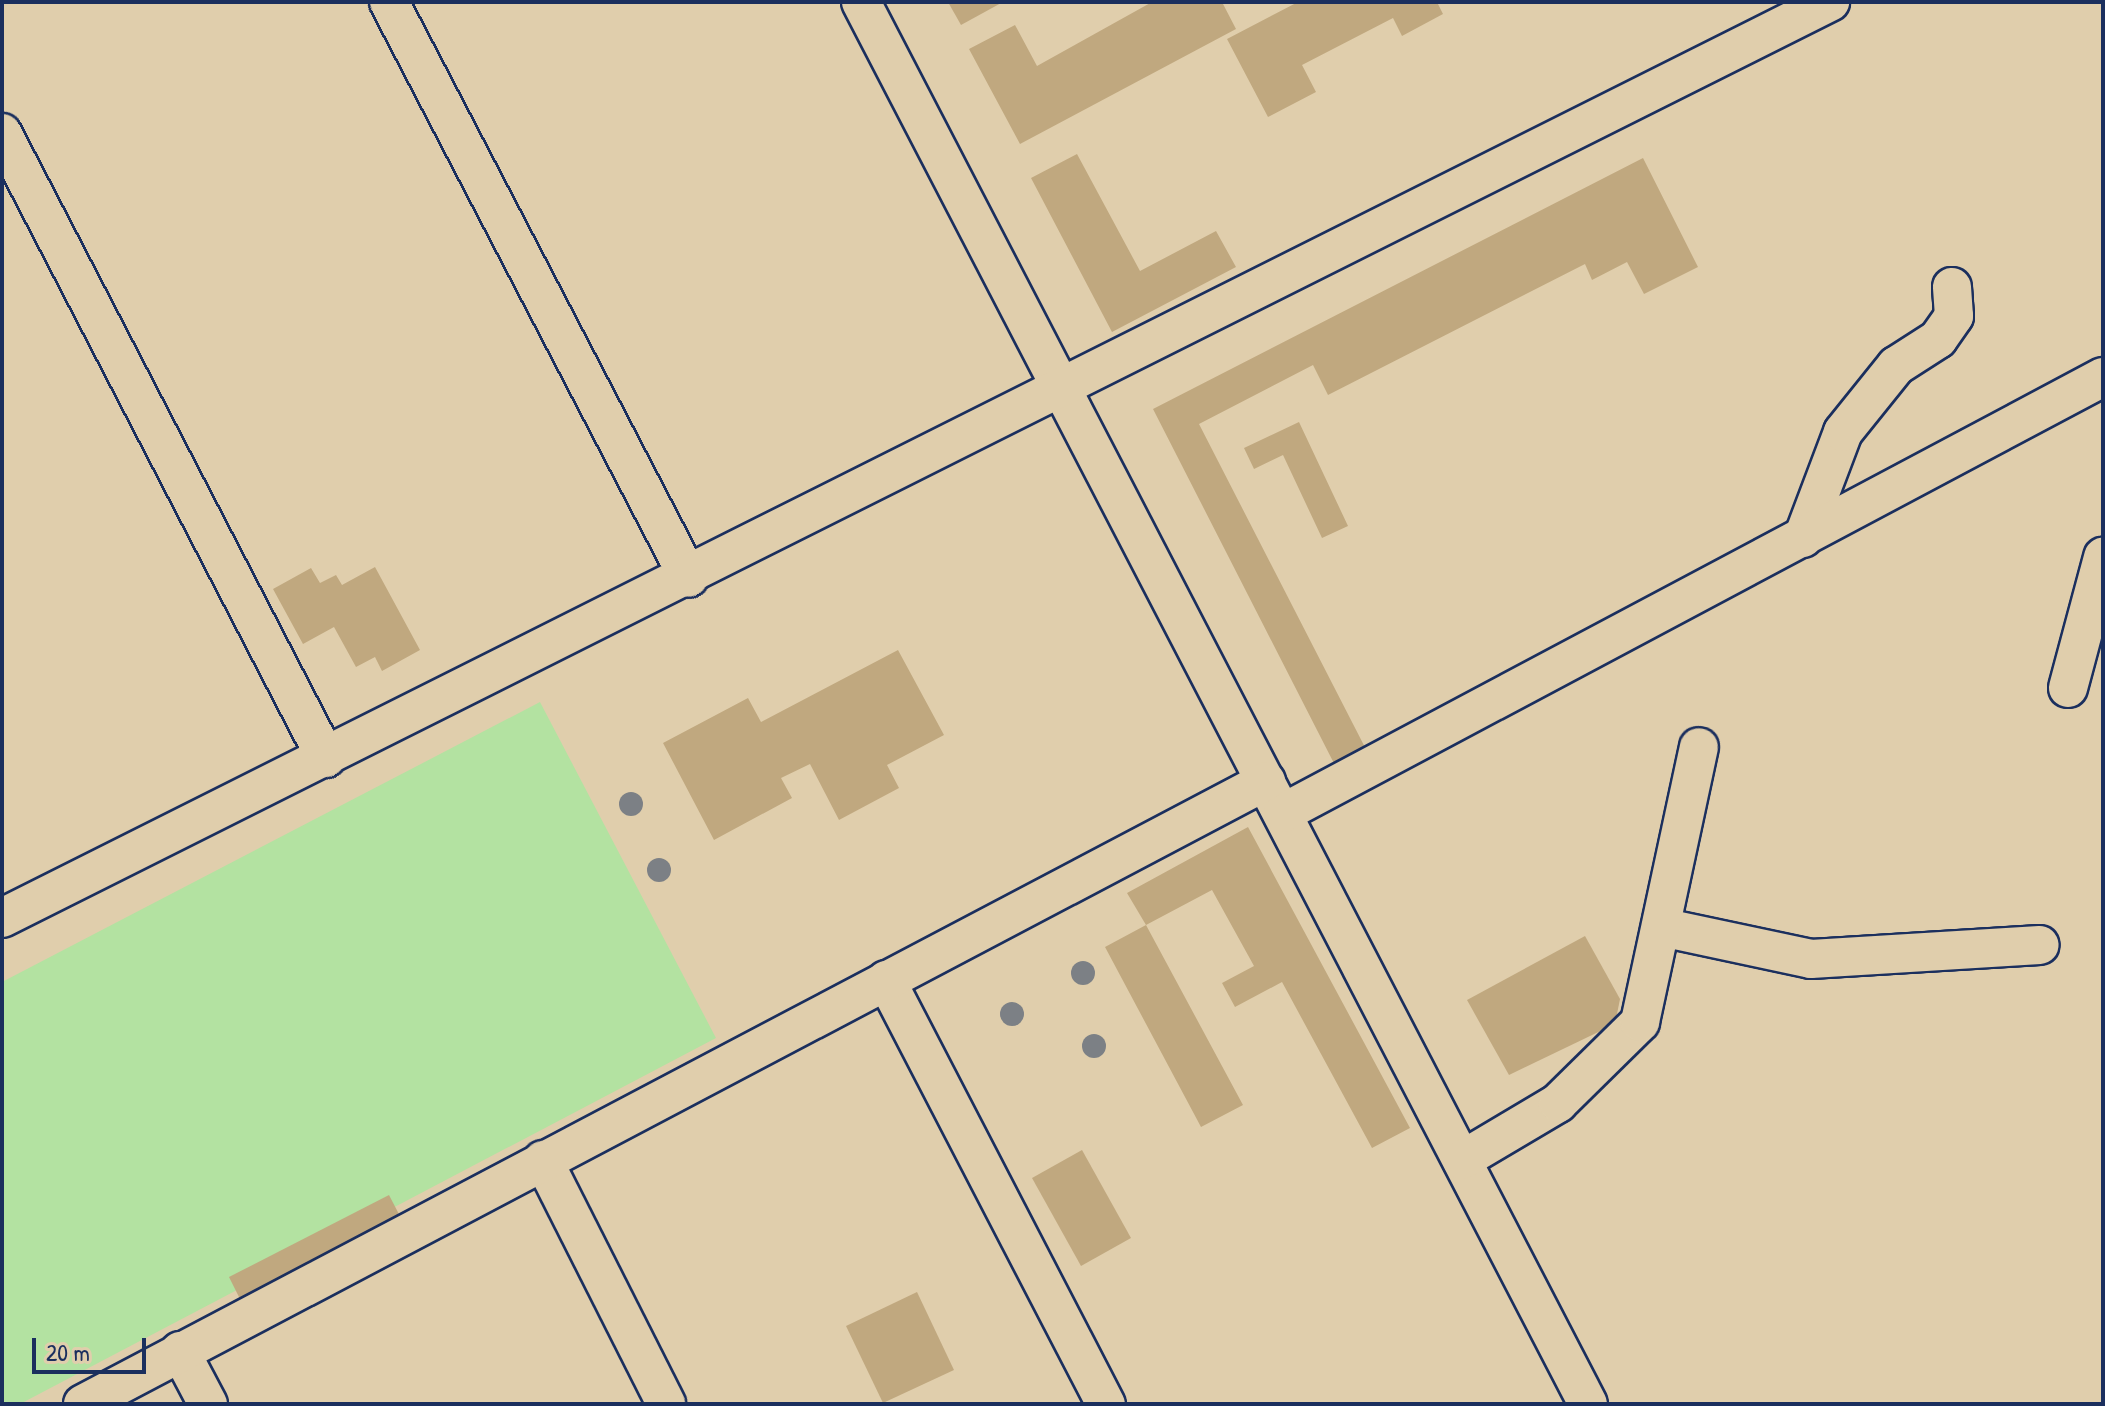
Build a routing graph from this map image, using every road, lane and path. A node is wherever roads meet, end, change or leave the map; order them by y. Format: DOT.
graph roads {
  1 [pos="389,2"];
  2 [pos="861,2"];
  3 [pos="1830,2"];
  4 [pos="2,133"];
  5 [pos="1952,287"];
  6 [pos="2103,377"];
  7 [pos="1065,391"];
  8 [pos="1803,538"];
  9 [pos="2103,557"];
  10 [pos="689,578"];
  11 [pos="2068,688"];
  12 [pos="1699,747"];
  13 [pos="326,758"];
  14 [pos="1274,797"];
  15 [pos="2,918"];
  16 [pos="1661,927"];
  17 [pos="2040,945"];
  18 [pos="886,980"];
  19 [pos="543,1160"];
  20 [pos="1462,1160"];
  21 [pos="180,1351"];
  22 [pos="83,1404"];
  23 [pos="208,1404"];
  24 [pos="666,1404"];
  25 [pos="1106,1404"];
  26 [pos="1588,1404"];
  1 -- 10 [label="street"];
  2 -- 7 [label="street"];
  3 -- 7 [label="street"];
  4 -- 13 [label="street"];
  5 -- 8 [label="street"];
  6 -- 8 [label="street"];
  7 -- 10 [label="street"];
  7 -- 14 [label="street"];
  8 -- 14 [label="street"];
  9 -- 11 [label="street"];
  10 -- 13 [label="street"];
  12 -- 16 [label="street"];
  13 -- 15 [label="street"];
  14 -- 18 [label="street"];
  14 -- 20 [label="street"];
  16 -- 17 [label="street"];
  16 -- 20 [label="street"];
  18 -- 19 [label="street"];
  18 -- 25 [label="street"];
  19 -- 21 [label="street"];
  19 -- 24 [label="street"];
  20 -- 26 [label="street"];
  21 -- 22 [label="street"];
  21 -- 23 [label="street"];
}
